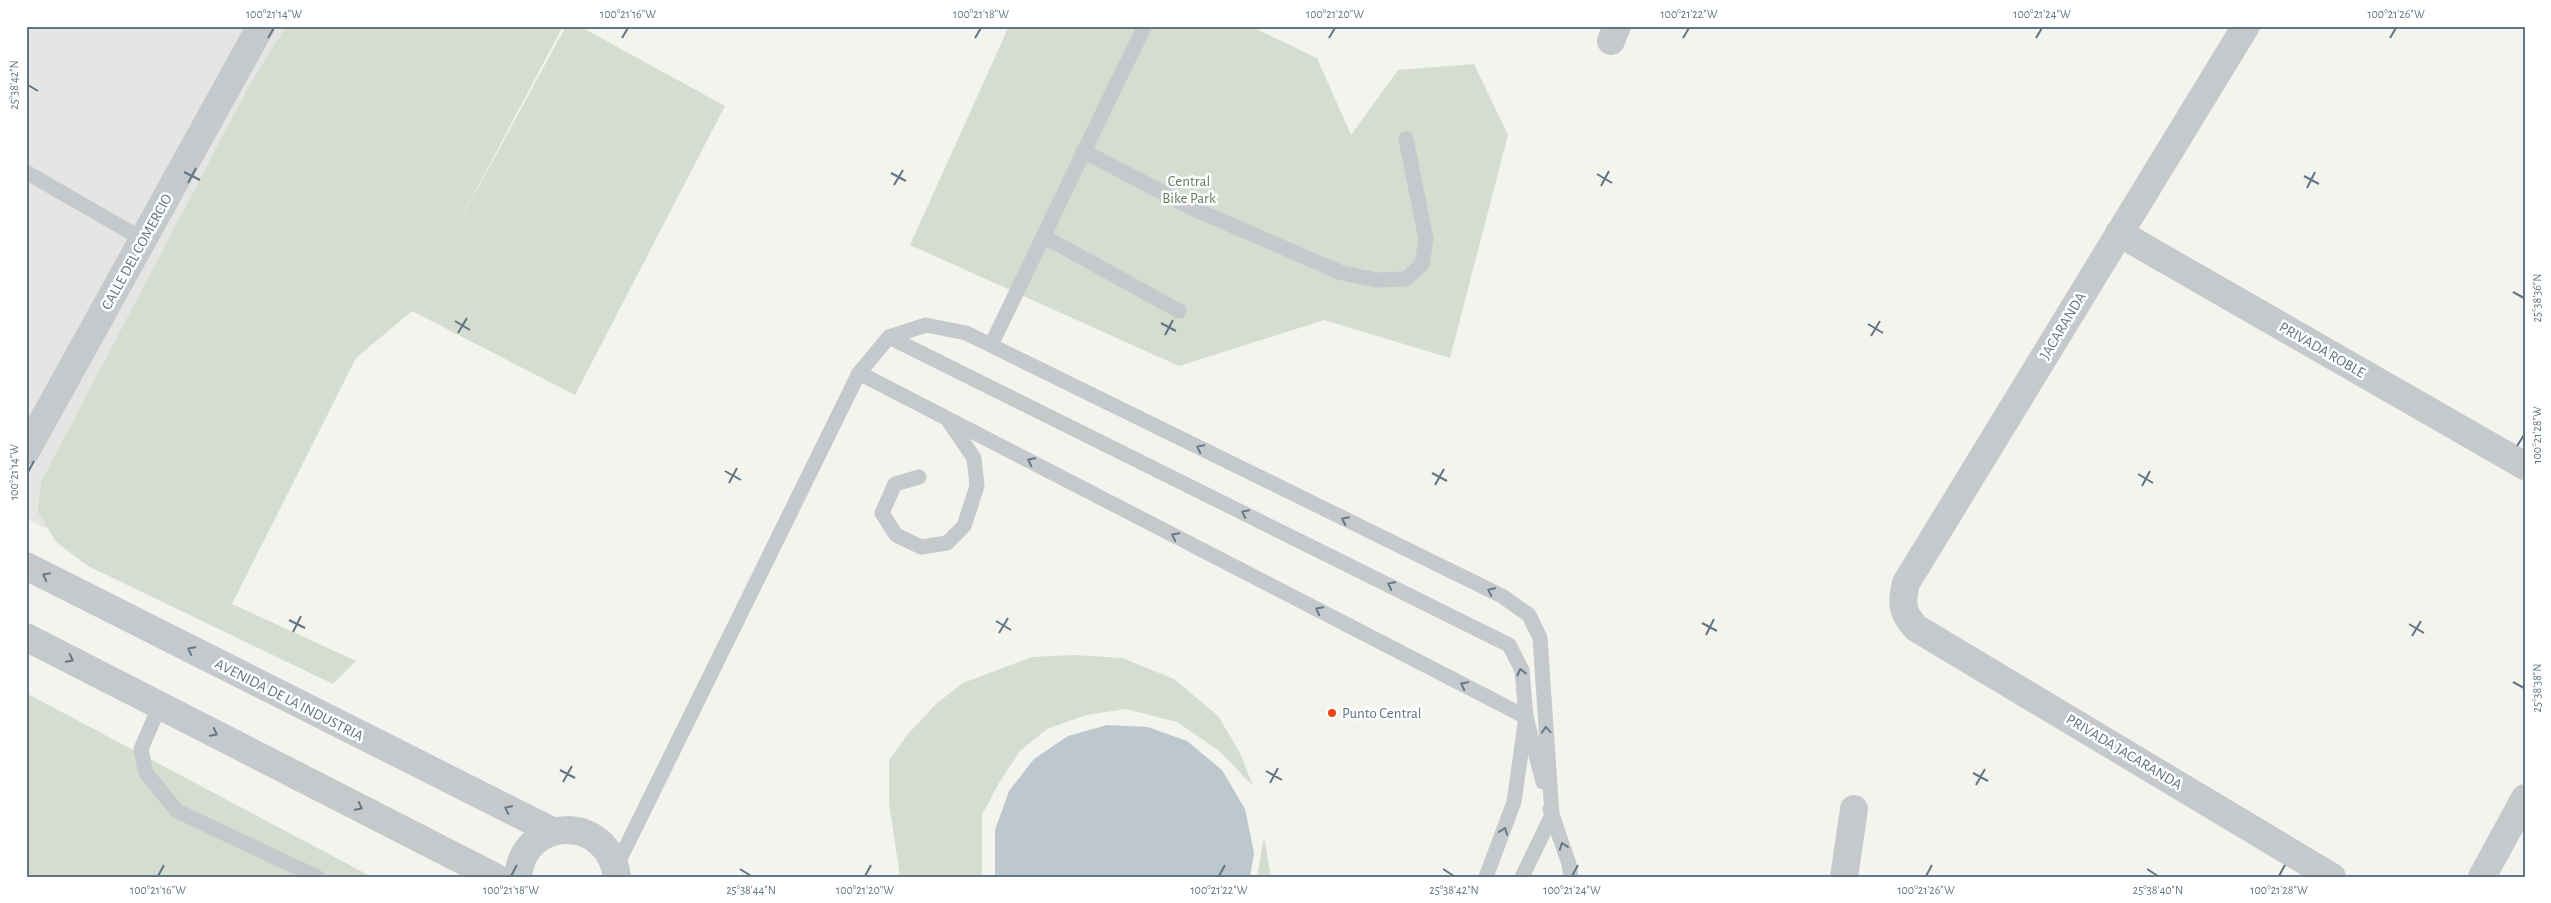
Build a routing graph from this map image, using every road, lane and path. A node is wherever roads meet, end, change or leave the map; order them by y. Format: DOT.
graph roads {
  1 [pos="260,26"];
  2 [pos="1146,26"];
  3 [pos="2246,26"];
  4 [pos="1406,139"];
  5 [pos="1083,151"];
  6 [pos="26,172"];
  7 [pos="2119,233"];
  8 [pos="1045,237"];
  9 [pos="144,240"];
  10 [pos="1179,311"];
  11 [pos="889,338"];
  12 [pos="991,346"];
  13 [pos="859,373"];
  14 [pos="946,417"];
  15 [pos="26,450"];
  16 [pos="2525,466"];
  17 [pos="919,477"];
  18 [pos="26,566"];
  19 [pos="1916,628"];
  20 [pos="26,637"];
  21 [pos="160,705"];
  22 [pos="1526,717"];
  23 [pos="2525,798"];
  24 [pos="1854,809"];
  25 [pos="1552,815"];
  26 [pos="552,831"];
  27 [pos="616,872"];
  28 [pos="317,877"];
  29 [pos="494,877"];
  30 [pos="518,877"];
  31 [pos="1486,877"];
  32 [pos="1522,877"];
  33 [pos="1571,877"];
  34 [pos="1844,877"];
  35 [pos="2332,877"];
  36 [pos="2482,877"];
  1 -- 9 [label="street, CALLE DEL COMERCIO"];
  2 -- 5 [label="lane"];
  3 -- 7 [label="street, JACARANDA"];
  4 -- 5 [label="lane"];
  5 -- 8 [label="lane"];
  6 -- 9 [label="lane"];
  7 -- 16 [label="street, PRIVADA ROBLE"];
  7 -- 19 [label="street, JACARANDA"];
  8 -- 10 [label="lane"];
  8 -- 12 [label="lane"];
  9 -- 15 [label="street, CALLE DEL COMERCIO"];
  11 -- 12 [label="lane"];
  11 -- 13 [label="lane"];
  22 -- 11 [label="lane, one-way"];
  25 -- 12 [label="lane, one-way"];
  13 -- 14 [label="lane"];
  13 -- 27 [label="lane"];
  14 -- 17 [label="lane"];
  22 -- 14 [label="lane, one-way"];
  26 -- 18 [label="street, AVENIDA DE LA INDUSTRIA, one-way"];
  19 -- 35 [label="street, PRIVADA JACARANDA"];
  20 -- 21 [label="street, one-way"];
  21 -- 28 [label="lane"];
  21 -- 29 [label="street, one-way"];
  22 -- 25 [label="lane"];
  31 -- 22 [label="lane, one-way"];
  23 -- 36 [label="street"];
  24 -- 34 [label="street"];
  25 -- 32 [label="lane"];
  33 -- 25 [label="lane, one-way"];
  26 -- 27 [label="street"];
  26 -- 30 [label="street"];
}
